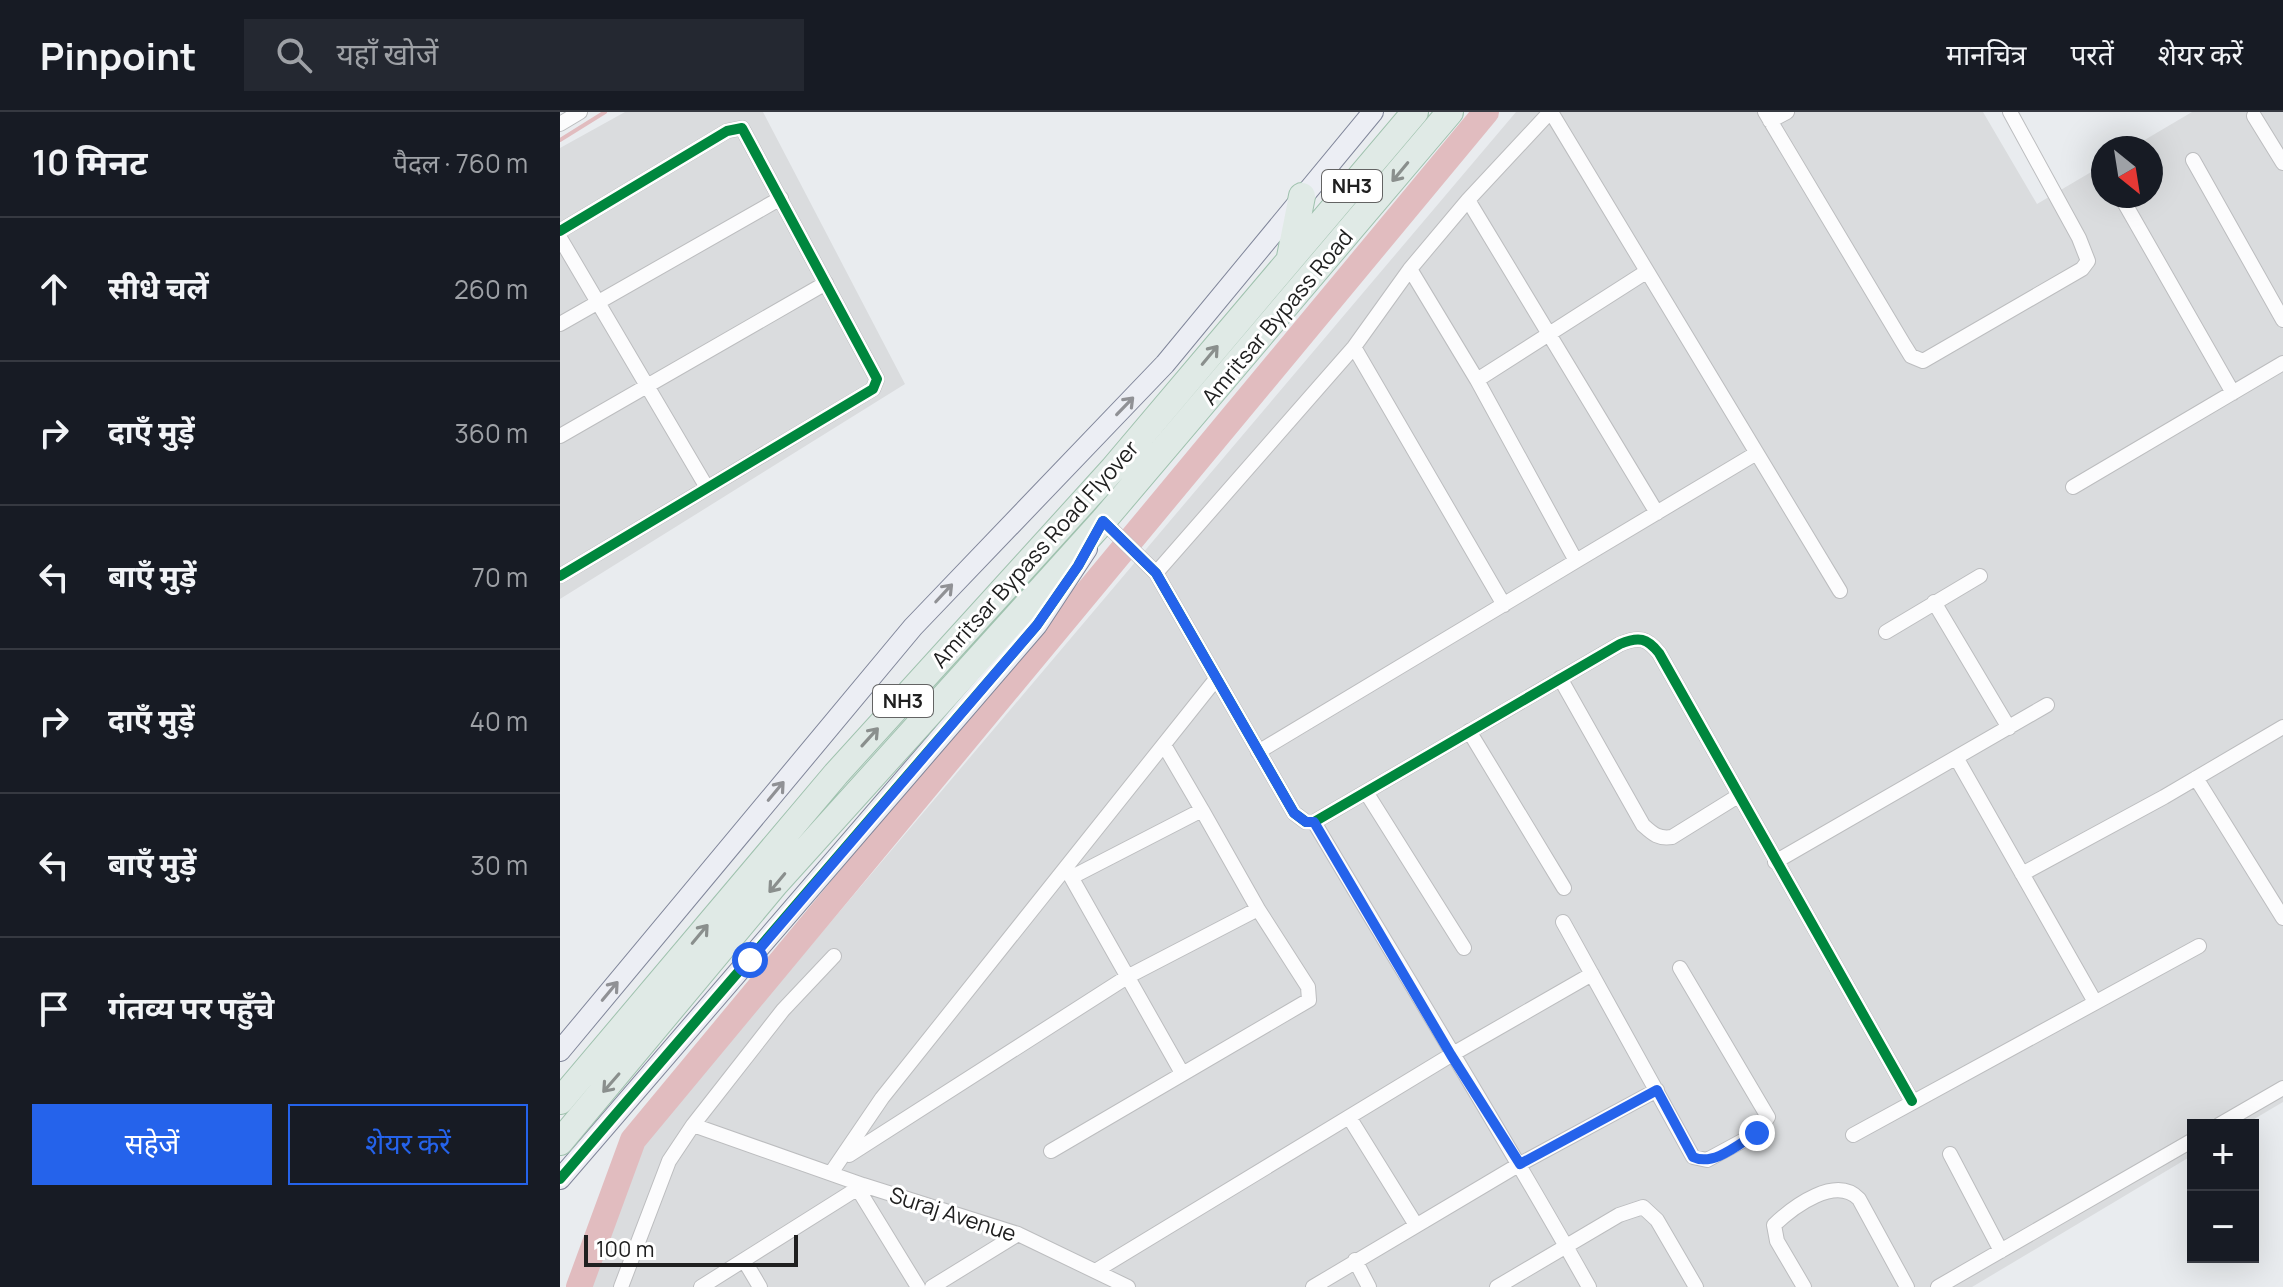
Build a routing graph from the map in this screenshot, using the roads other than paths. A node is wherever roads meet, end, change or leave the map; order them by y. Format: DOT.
graph roads {
  1 [pos="580,112"];
  2 [pos="1373,112"];
  3 [pos="1415,112"];
  4 [pos="1450,112"];
  5 [pos="1550,112"];
  6 [pos="1787,112"];
  7 [pos="2010,112"];
  8 [pos="2254,116"];
  9 [pos="1768,117"];
  10 [pos="560,124"];
  11 [pos="2193,160"];
  12 [pos="2283,163"];
  13 [pos="1302,196"];
  14 [pos="781,198"];
  15 [pos="1468,200"];
  16 [pos="2127,208"];
  17 [pos="560,231"];
  18 [pos="560,238"];
  19 [pos="1289,261"];
  20 [pos="1410,269"];
  21 [pos="1646,272"];
  22 [pos="826,283"];
  23 [pos="597,302"];
  24 [pos="2283,320"];
  25 [pos="560,324"];
  26 [pos="1551,336"];
  27 [pos="1354,347"];
  28 [pos="2283,363"];
  29 [pos="1477,380"];
  30 [pos="647,386"];
  31 [pos="2233,393"];
  32 [pos="560,436"];
  33 [pos="1755,454"];
  34 [pos="706,486"];
  35 [pos="2073,487"];
  36 [pos="1657,513"];
  37 [pos="1112,531"];
  38 [pos="1576,561"];
  39 [pos="1156,573"];
  40 [pos="560,576"];
  41 [pos="1980,576"];
  42 [pos="1840,591"];
  43 [pos="1934,602"];
  44 [pos="1504,605"];
  45 [pos="1886,632"];
  46 [pos="1560,678"];
  47 [pos="1216,679"];
  48 [pos="2047,705"];
  49 [pos="2283,727"];
  50 [pos="2009,728"];
  51 [pos="1469,731"];
  52 [pos="1164,745"];
  53 [pos="1258,752"];
  54 [pos="1957,759"];
  55 [pos="2196,778"];
  56 [pos="1366,792"];
  57 [pos="1738,796"];
  58 [pos="1202,810"];
  59 [pos="1314,822"];
  60 [pos="1775,862"];
  61 [pos="1069,872"];
  62 [pos="2022,874"];
  63 [pos="1564,888"];
  64 [pos="1258,909"];
  65 [pos="2283,918"];
  66 [pos="1563,922"];
  67 [pos="2199,946"];
  68 [pos="1464,948"];
  69 [pos="834,956"];
  70 [pos="1680,968"];
  71 [pos="1592,974"];
  72 [pos="1127,977"];
  73 [pos="2095,1002"];
  74 [pos="560,1051"];
  75 [pos="1451,1055"];
  76 [pos="1182,1073"];
  77 [pos="2283,1088"];
  78 [pos="1657,1090"];
  79 [pos="560,1101"];
  80 [pos="1912,1101"];
  81 [pos="1349,1117"];
  82 [pos="2229,1119"];
  83 [pos="693,1125"];
  84 [pos="1853,1135"];
  85 [pos="560,1142"];
  86 [pos="2187,1143"];
  87 [pos="1051,1151"];
  88 [pos="1950,1154"];
  89 [pos="845,1158"];
  90 [pos="1520,1164"];
  91 [pos="831,1173"];
  92 [pos="560,1179"];
  93 [pos="861,1187"];
  94 [pos="1416,1225"];
  95 [pos="1018,1234"];
  96 [pos="1566,1246"];
  97 [pos="2001,1251"];
  98 [pos="744,1260"];
  99 [pos="1355,1260"];
  100 [pos="1097,1270"];
  101 [pos="621,1287"];
  102 [pos="701,1287"];
  103 [pos="760,1287"];
  104 [pos="918,1287"];
  105 [pos="932,1287"];
  106 [pos="1128,1287"];
  107 [pos="1313,1287"];
  108 [pos="1369,1287"];
  109 [pos="1497,1287"];
  110 [pos="1589,1287"];
  111 [pos="1696,1287"];
  112 [pos="1804,1287"];
  113 [pos="1907,1287"];
  114 [pos="1938,1287"];
  1 -- 10 [label="street"];
  2 -- 13 [label="street"];
  3 -- 19 [label="highway, Amritsar Bypass Road / NH3"];
  4 -- 37 [label="highway, Amritsar Bypass Road / NH3, one-way"];
  5 -- 15 [label="street"];
  5 -- 21 [label="street"];
  6 -- 9 [label="street"];
  7 -- 9 [label="street"];
  8 -- 12 [label="street"];
  11 -- 24 [label="street"];
  13 -- 19 [label="highway"];
  74 -- 13 [label="street, one-way"];
  14 -- 17 [label="street"];
  14 -- 22 [label="street"];
  14 -- 23 [label="street"];
  15 -- 20 [label="street"];
  15 -- 26 [label="street"];
  16 -- 31 [label="street"];
  18 -- 23 [label="street"];
  79 -- 19 [label="highway, Amritsar Bypass Road Flyover / NH3, one-way"];
  20 -- 27 [label="street"];
  20 -- 29 [label="street"];
  21 -- 26 [label="street"];
  21 -- 33 [label="street"];
  22 -- 30 [label="street"];
  22 -- 34 [label="street"];
  23 -- 25 [label="street"];
  23 -- 30 [label="street"];
  26 -- 29 [label="street"];
  26 -- 36 [label="street"];
  27 -- 39 [label="street"];
  27 -- 44 [label="street"];
  28 -- 31 [label="street"];
  29 -- 38 [label="street"];
  30 -- 32 [label="street"];
  30 -- 34 [label="street"];
  31 -- 35 [label="street"];
  33 -- 36 [label="street"];
  33 -- 42 [label="street"];
  34 -- 40 [label="street"];
  36 -- 38 [label="street"];
  37 -- 39 [label="street"];
  37 -- 85 [label="highway, Amritsar Bypass Road Flyover / NH3, one-way"];
  37 -- 92 [label="street"];
  38 -- 44 [label="street"];
  39 -- 47 [label="street"];
  41 -- 43 [label="street"];
  43 -- 45 [label="street"];
  43 -- 50 [label="street"];
  44 -- 53 [label="street"];
  46 -- 51 [label="street"];
  46 -- 57 [label="street"];
  46 -- 57 [label="street"];
  47 -- 52 [label="street"];
  47 -- 53 [label="street"];
  48 -- 50 [label="street"];
  49 -- 55 [label="street"];
  50 -- 54 [label="street"];
  51 -- 56 [label="street"];
  51 -- 63 [label="street"];
  52 -- 58 [label="street"];
  52 -- 61 [label="street"];
  53 -- 59 [label="street"];
  54 -- 60 [label="street"];
  54 -- 62 [label="street"];
  55 -- 62 [label="street"];
  55 -- 65 [label="street"];
  56 -- 59 [label="street"];
  56 -- 68 [label="street"];
  57 -- 60 [label="street"];
  58 -- 61 [label="street"];
  58 -- 64 [label="street"];
  59 -- 75 [label="street"];
  60 -- 80 [label="street"];
  61 -- 72 [label="street"];
  61 -- 89 [label="street"];
  62 -- 73 [label="street"];
  64 -- 72 [label="street"];
  64 -- 76 [label="street"];
  66 -- 71 [label="street"];
  67 -- 73 [label="street"];
  69 -- 83 [label="street"];
  70 -- 78 [label="street"];
  71 -- 75 [label="street"];
  71 -- 78 [label="street"];
  72 -- 76 [label="street"];
  72 -- 89 [label="street"];
  73 -- 80 [label="street"];
  75 -- 81 [label="street"];
  75 -- 90 [label="street"];
  76 -- 87 [label="street"];
  77 -- 82 [label="street"];
  78 -- 90 [label="street"];
  80 -- 84 [label="street"];
  81 -- 94 [label="street"];
  81 -- 100 [label="street"];
  83 -- 91 [label="street"];
  83 -- 101 [label="street"];
  86 -- 97 [label="street"];
  88 -- 97 [label="street"];
  89 -- 91 [label="street"];
  90 -- 94 [label="street"];
  90 -- 96 [label="street"];
  91 -- 93 [label="street"];
  93 -- 95 [label="street, Suraj Avenue"];
  93 -- 98 [label="street, Suraj Avenue"];
  93 -- 104 [label="street"];
  94 -- 99 [label="street"];
  95 -- 100 [label="street, Suraj Avenue"];
  95 -- 105 [label="street"];
  96 -- 109 [label="street"];
  96 -- 110 [label="street"];
  96 -- 111 [label="street"];
  97 -- 114 [label="street"];
  98 -- 102 [label="street, Suraj Avenue"];
  98 -- 103 [label="street"];
  99 -- 107 [label="street"];
  99 -- 108 [label="street"];
  100 -- 106 [label="street, Suraj Avenue"];
  112 -- 113 [label="street"];
}
